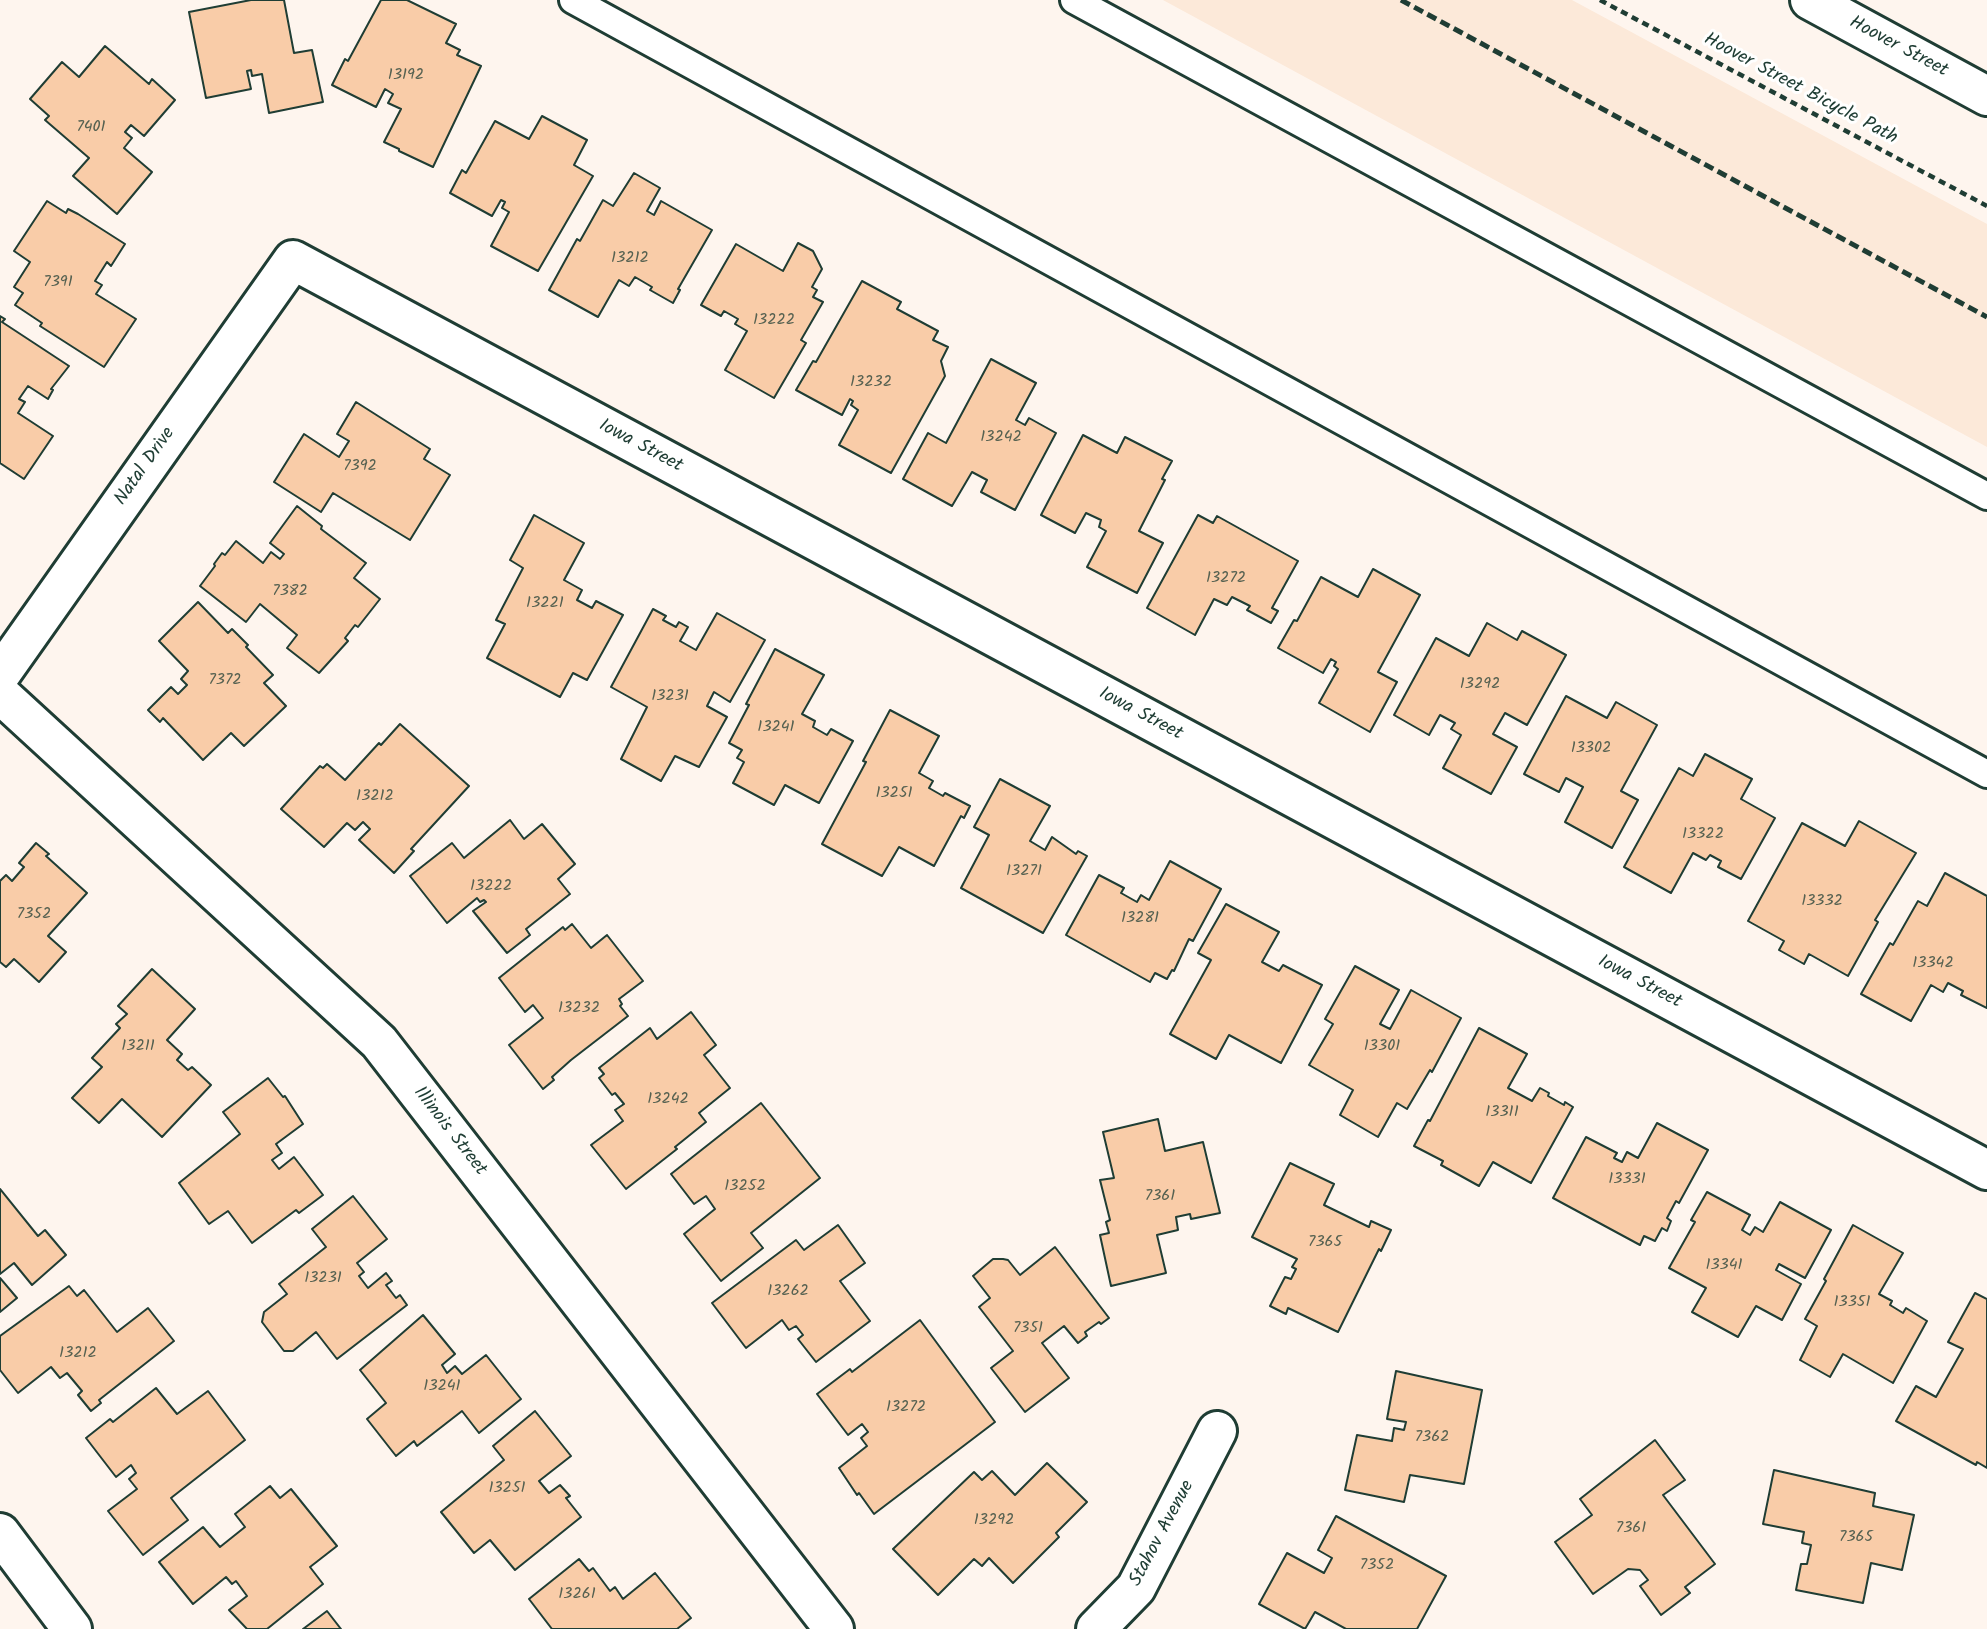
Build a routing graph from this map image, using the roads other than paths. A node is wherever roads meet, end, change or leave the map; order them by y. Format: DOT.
graph roads {
  1 [pos="573,0"];
  2 [pos="1074,0"];
  3 [pos="1810,0"];
  4 [pos="1987,96"];
  5 [pos="293,260"];
  6 [pos="1987,496"];
  7 [pos="0,675"];
  8 [pos="0,694"];
  9 [pos="1987,774"];
  10 [pos="1987,1170"];
  11 [pos="1217,1431"];
  12 [pos="0,1533"];
  13 [pos="72,1629"];
  14 [pos="834,1629"];
  15 [pos="1096,1629"];
  1 -- 9 [label="lane"];
  2 -- 6 [label="lane"];
  3 -- 4 [label="street, Hoover Street"];
  5 -- 7 [label="street, Natal Drive"];
  5 -- 10 [label="street, Iowa Street"];
  8 -- 14 [label="street, Illinois Street"];
  11 -- 15 [label="street, Stahov Avenue"];
  12 -- 13 [label="street"];
}
